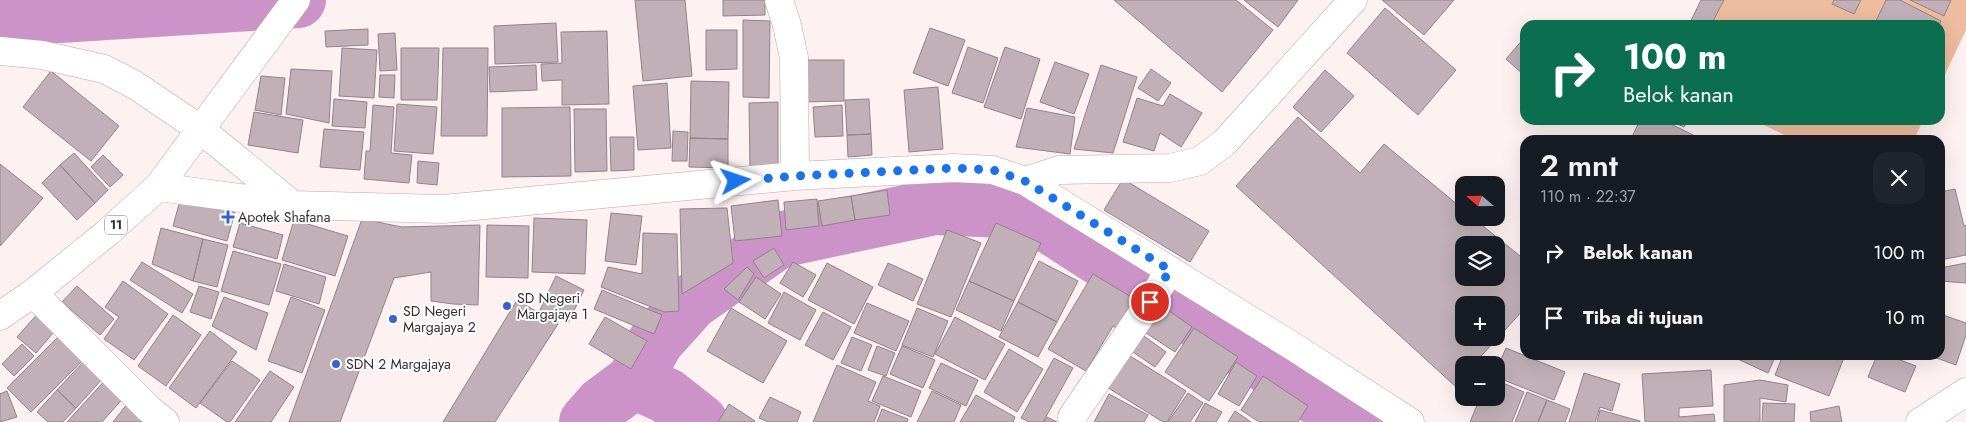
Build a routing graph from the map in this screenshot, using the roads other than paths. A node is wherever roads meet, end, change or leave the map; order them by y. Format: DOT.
graph roads {
  1 [pos="296,0"];
  2 [pos="779,0"];
  3 [pos="1353,0"];
  4 [pos="0,51"];
  5 [pos="206,122"];
  6 [pos="795,176"];
  7 [pos="1025,181"];
  8 [pos="158,187"];
  9 [pos="293,205"];
  10 [pos="1161,285"];
  11 [pos="33,293"];
  12 [pos="0,316"];
  13 [pos="1966,392"];
  14 [pos="1072,417"];
  15 [pos="165,422"];
  16 [pos="1410,422"];
  17 [pos="1920,422"];
  1 -- 5 [label="main road, 11"];
  2 -- 6 [label="main road"];
  3 -- 7 [label="main road"];
  4 -- 5 [label="main road"];
  5 -- 8 [label="main road, 11"];
  5 -- 9 [label="main road"];
  6 -- 7 [label="main road"];
  6 -- 9 [label="main road"];
  7 -- 10 [label="main road"];
  8 -- 9 [label="main road"];
  8 -- 11 [label="main road, 11"];
  10 -- 14 [label="main road"];
  10 -- 16 [label="main road"];
  11 -- 12 [label="main road, 11"];
  11 -- 15 [label="main road"];
  13 -- 17 [label="main road"];
}
